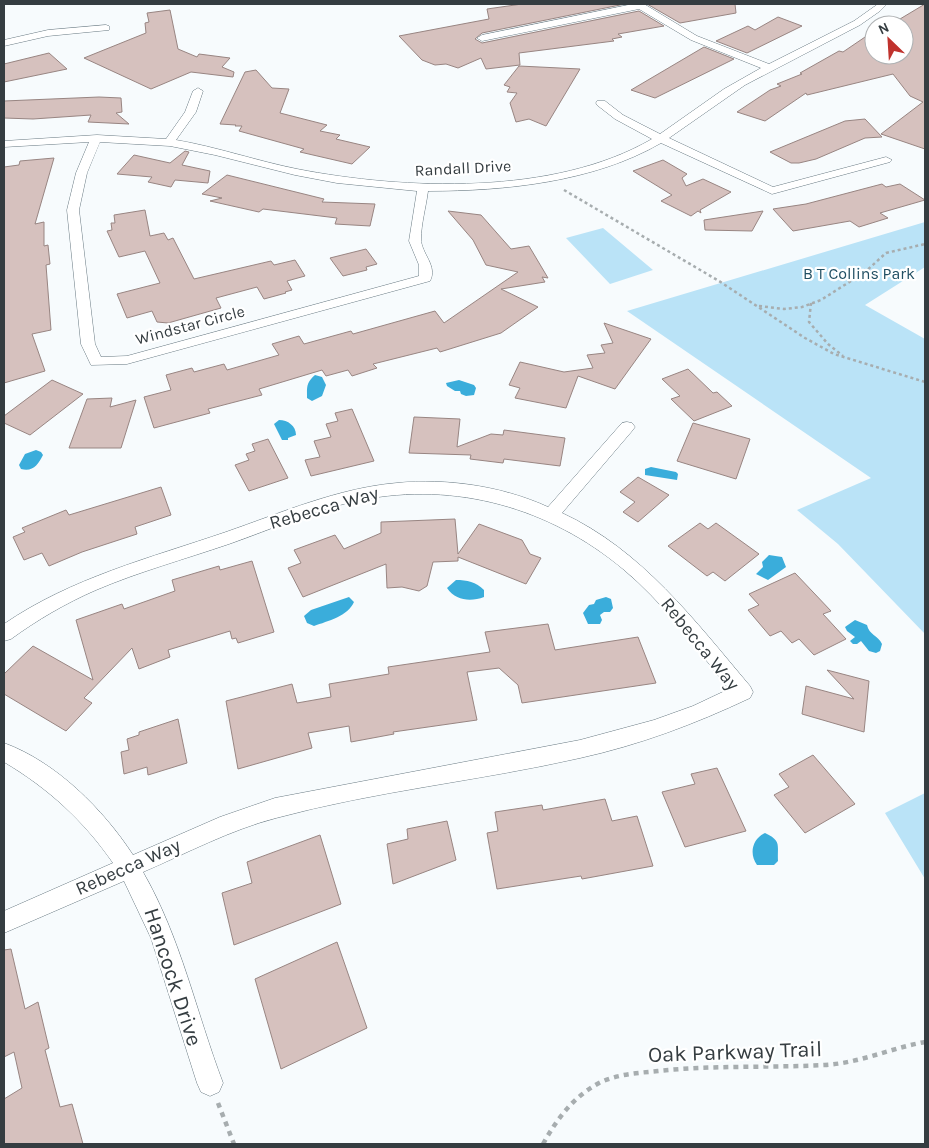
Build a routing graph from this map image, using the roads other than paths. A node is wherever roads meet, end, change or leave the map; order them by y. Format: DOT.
graph roads {
  1 [pos="883,4"];
  2 [pos="639,5"];
  3 [pos="106,28"];
  4 [pos="482,38"];
  5 [pos="4,43"];
  6 [pos="770,68"];
  7 [pos="198,91"];
  8 [pos="602,103"];
  9 [pos="96,138"];
  10 [pos="663,138"];
  11 [pos="168,142"];
  12 [pos="4,144"];
  13 [pos="886,160"];
  14 [pos="423,187"];
  15 [pos="627,427"];
  16 [pos="551,515"];
  17 [pos="4,634"];
  18 [pos="4,752"];
  19 [pos="130,866"];
  20 [pos="4,922"];
  21 [pos="210,1083"];
  1 -- 6 [label="street, Randall Drive"];
  2 -- 4 [label="street"];
  2 -- 6 [label="street"];
  3 -- 5 [label="street"];
  6 -- 10 [label="street, Randall Drive"];
  7 -- 11 [label="street"];
  8 -- 10 [label="street"];
  9 -- 11 [label="street, Randall Drive"];
  9 -- 12 [label="street, Randall Drive"];
  9 -- 14 [label="street, Windstar Circle"];
  10 -- 13 [label="street"];
  10 -- 14 [label="street, Randall Drive"];
  11 -- 14 [label="street, Randall Drive"];
  15 -- 16 [label="street"];
  16 -- 17 [label="street, Rebecca Way"];
  16 -- 19 [label="street, Rebecca Way"];
  18 -- 19 [label="street, Hancock Drive"];
  19 -- 20 [label="street, Rebecca Way"];
  19 -- 21 [label="street, Hancock Drive"];
}
